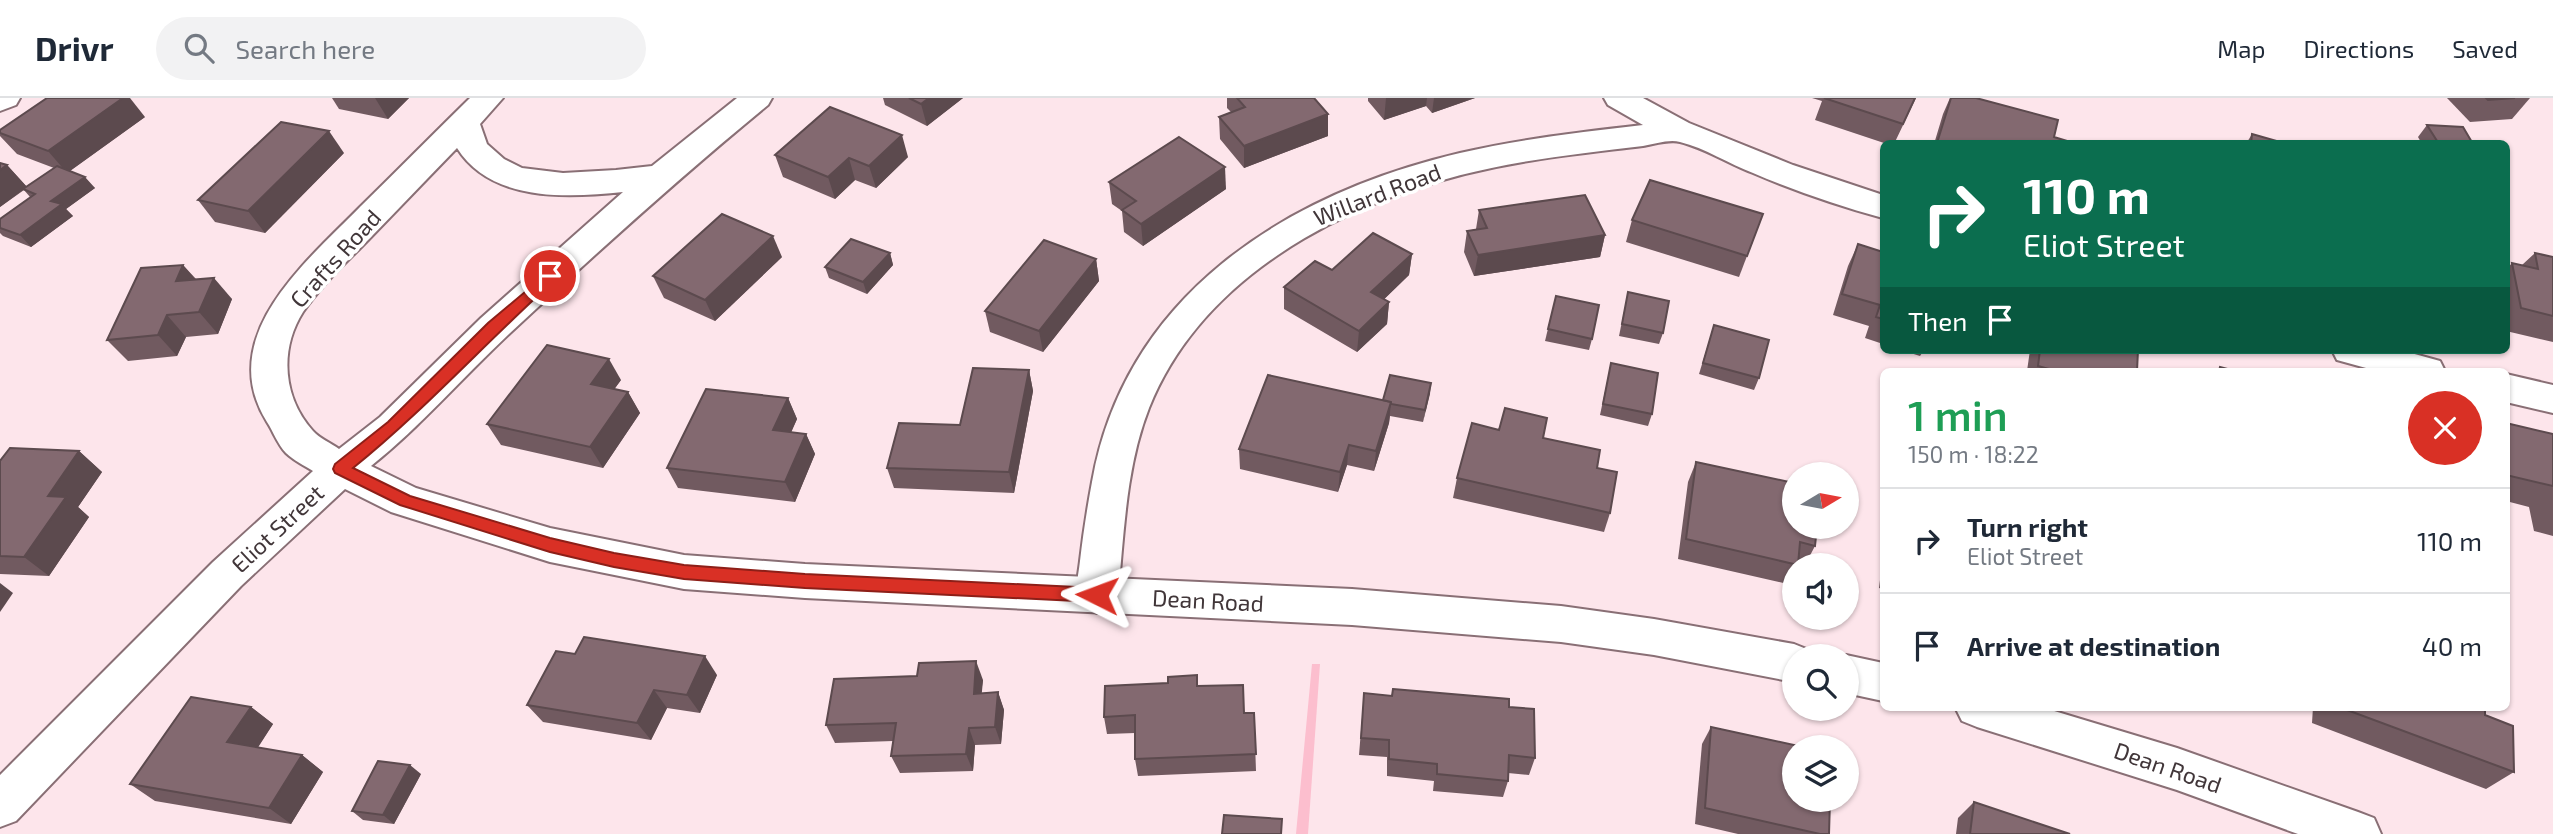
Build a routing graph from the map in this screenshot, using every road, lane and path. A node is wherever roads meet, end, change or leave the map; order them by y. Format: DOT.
graph roads {
  1 [pos="5,98"];
  2 [pos="488,98"];
  3 [pos="757,98"];
  4 [pos="1619,98"];
  5 [pos="0,102"];
  6 [pos="464,122"];
  7 [pos="1679,131"];
  8 [pos="662,176"];
  9 [pos="1880,206"];
  10 [pos="2365,354"];
  11 [pos="2416,368"];
  12 [pos="2510,389"];
  13 [pos="2553,399"];
  14 [pos="341,469"];
  15 [pos="1097,595"];
  16 [pos="1782,661"];
  17 [pos="1859,677"];
  18 [pos="1880,681"];
  19 [pos="1990,711"];
  20 [pos="0,806"];
  21 [pos="2358,834"];
  1 -- 5 [label="street"];
  2 -- 6 [label="street, Crafts Road"];
  3 -- 8 [label="street, Eliot Street"];
  4 -- 7 [label="street"];
  6 -- 8 [label="street"];
  6 -- 14 [label="street, Crafts Road"];
  7 -- 9 [label="street, Willard Road"];
  7 -- 15 [label="street, Willard Road"];
  8 -- 14 [label="street, Eliot Street"];
  10 -- 11 [label="street"];
  12 -- 13 [label="street"];
  14 -- 15 [label="street, Dean Road"];
  14 -- 20 [label="street, Eliot Street"];
  15 -- 16 [label="street, Dean Road"];
  17 -- 18 [label="street"];
  19 -- 21 [label="street, Dean Road"];
}
